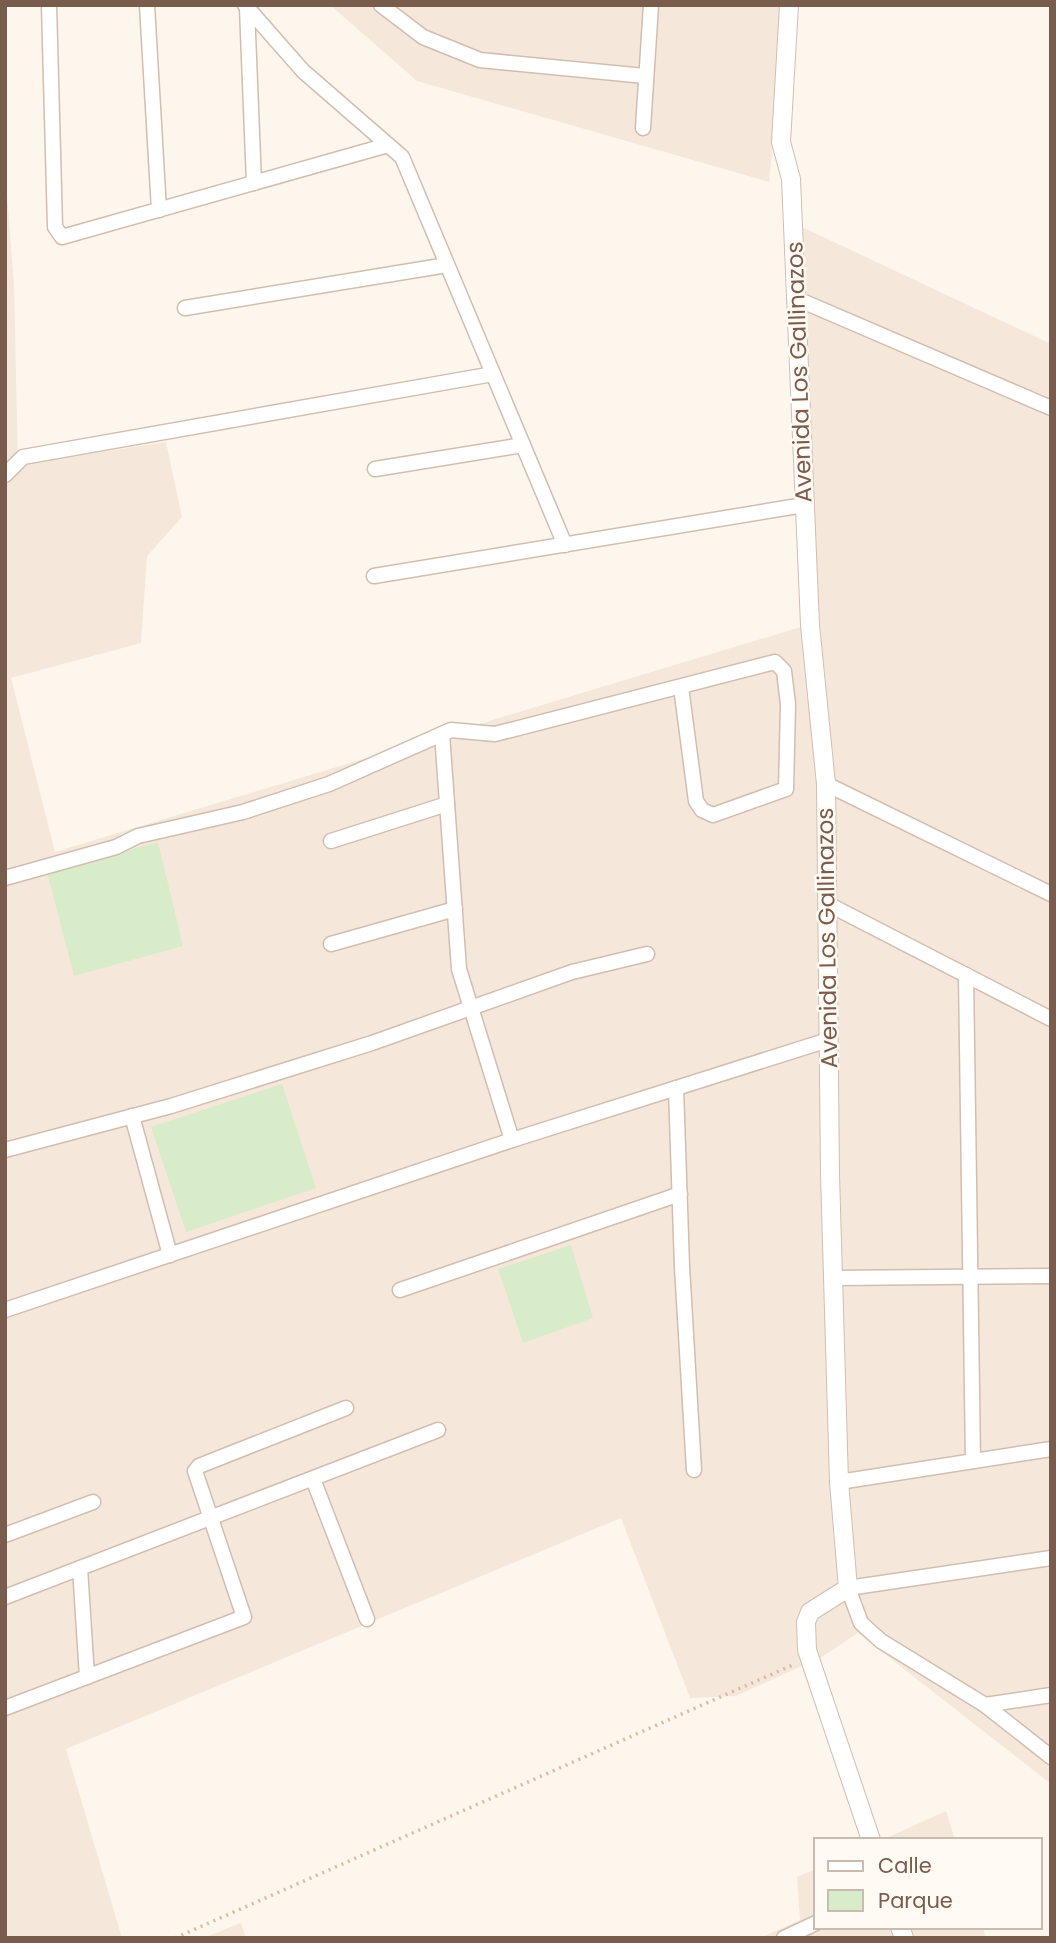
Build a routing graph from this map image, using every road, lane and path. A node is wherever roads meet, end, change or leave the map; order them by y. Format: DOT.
graph roads {
  1 [pos="49,5"];
  2 [pos="147,5"];
  3 [pos="381,5"];
  4 [pos="651,5"];
  5 [pos="789,5"];
  6 [pos="246,6"];
  7 [pos="645,76"];
  8 [pos="643,128"];
  9 [pos="388,145"];
  10 [pos="254,183"];
  11 [pos="159,210"];
  12 [pos="447,265"];
  13 [pos="795,299"];
  14 [pos="185,309"];
  15 [pos="493,374"];
  16 [pos="1051,408"];
  17 [pos="523,445"];
  18 [pos="374,469"];
  19 [pos="5,475"];
  20 [pos="804,505"];
  21 [pos="565,545"];
  22 [pos="374,576"];
  23 [pos="681,687"];
  24 [pos="442,734"];
  25 [pos="826,784"];
  26 [pos="447,804"];
  27 [pos="331,841"];
  28 [pos="5,878"];
  29 [pos="1051,894"];
  30 [pos="826,903"];
  31 [pos="455,909"];
  32 [pos="331,944"];
  33 [pos="647,954"];
  34 [pos="966,975"];
  35 [pos="470,1009"];
  36 [pos="1051,1019"];
  37 [pos="824,1042"];
  38 [pos="676,1088"];
  39 [pos="132,1116"];
  40 [pos="512,1140"];
  41 [pos="5,1150"];
  42 [pos="680,1194"];
  43 [pos="170,1255"];
  44 [pos="970,1276"];
  45 [pos="1051,1276"];
  46 [pos="833,1278"];
  47 [pos="400,1290"];
  48 [pos="5,1310"];
  49 [pos="346,1408"];
  50 [pos="438,1430"];
  51 [pos="1051,1449"];
  52 [pos="973,1461"];
  53 [pos="694,1470"];
  54 [pos="313,1479"];
  55 [pos="839,1482"];
  56 [pos="93,1502"];
  57 [pos="210,1519"];
  58 [pos="5,1535"];
  59 [pos="1051,1558"];
  60 [pos="80,1568"];
  61 [pos="848,1588"];
  62 [pos="5,1597"];
  63 [pos="367,1619"];
  64 [pos="810,1658"];
  65 [pos="87,1677"];
  66 [pos="1051,1695"];
  67 [pos="985,1705"];
  68 [pos="5,1709"];
  69 [pos="1051,1758"];
  70 [pos="870,1838"];
  71 [pos="814,1924"];
  72 [pos="175,1938"];
  73 [pos="783,1938"];
  1 -- 11 [label="street"];
  2 -- 11 [label="street"];
  3 -- 7 [label="street"];
  4 -- 7 [label="street"];
  5 -- 13 [label="street, Avenida Los Gallinazos"];
  6 -- 9 [label="street"];
  6 -- 10 [label="street"];
  7 -- 8 [label="street"];
  9 -- 10 [label="street"];
  9 -- 12 [label="street"];
  10 -- 11 [label="street"];
  12 -- 14 [label="street"];
  12 -- 15 [label="street"];
  13 -- 16 [label="street"];
  13 -- 20 [label="street, Avenida Los Gallinazos"];
  15 -- 17 [label="street"];
  15 -- 19 [label="street"];
  17 -- 18 [label="street"];
  17 -- 21 [label="street"];
  20 -- 21 [label="street"];
  20 -- 25 [label="street, Avenida Los Gallinazos"];
  21 -- 22 [label="street"];
  23 -- 23 [label="street"];
  23 -- 24 [label="street"];
  24 -- 26 [label="street"];
  24 -- 28 [label="street"];
  25 -- 29 [label="street"];
  25 -- 30 [label="street, Avenida Los Gallinazos"];
  26 -- 27 [label="street"];
  26 -- 31 [label="street"];
  30 -- 34 [label="street"];
  30 -- 37 [label="street, Avenida Los Gallinazos"];
  31 -- 32 [label="street"];
  31 -- 35 [label="street"];
  33 -- 35 [label="street"];
  34 -- 36 [label="street"];
  34 -- 44 [label="street"];
  35 -- 39 [label="street"];
  35 -- 40 [label="street"];
  37 -- 38 [label="street"];
  37 -- 46 [label="street, Avenida Los Gallinazos"];
  38 -- 40 [label="street"];
  38 -- 42 [label="street"];
  39 -- 41 [label="street"];
  39 -- 43 [label="street"];
  40 -- 43 [label="street"];
  42 -- 47 [label="street"];
  42 -- 53 [label="street"];
  43 -- 48 [label="street"];
  44 -- 45 [label="street"];
  44 -- 46 [label="street"];
  44 -- 52 [label="street"];
  46 -- 55 [label="street, Avenida Los Gallinazos"];
  49 -- 57 [label="street"];
  50 -- 54 [label="street"];
  51 -- 52 [label="street"];
  52 -- 55 [label="street"];
  54 -- 57 [label="street"];
  54 -- 63 [label="street"];
  55 -- 61 [label="street, Avenida Los Gallinazos"];
  56 -- 58 [label="street"];
  57 -- 60 [label="street"];
  57 -- 65 [label="street"];
  59 -- 61 [label="street"];
  60 -- 62 [label="street"];
  60 -- 65 [label="street"];
  61 -- 64 [label="street"];
  61 -- 67 [label="street"];
  64 -- 70 [label="street"];
  64 -- 72 [label="path"];
  65 -- 68 [label="street"];
  66 -- 67 [label="street"];
  67 -- 69 [label="street"];
  71 -- 73 [label="street"];
}
